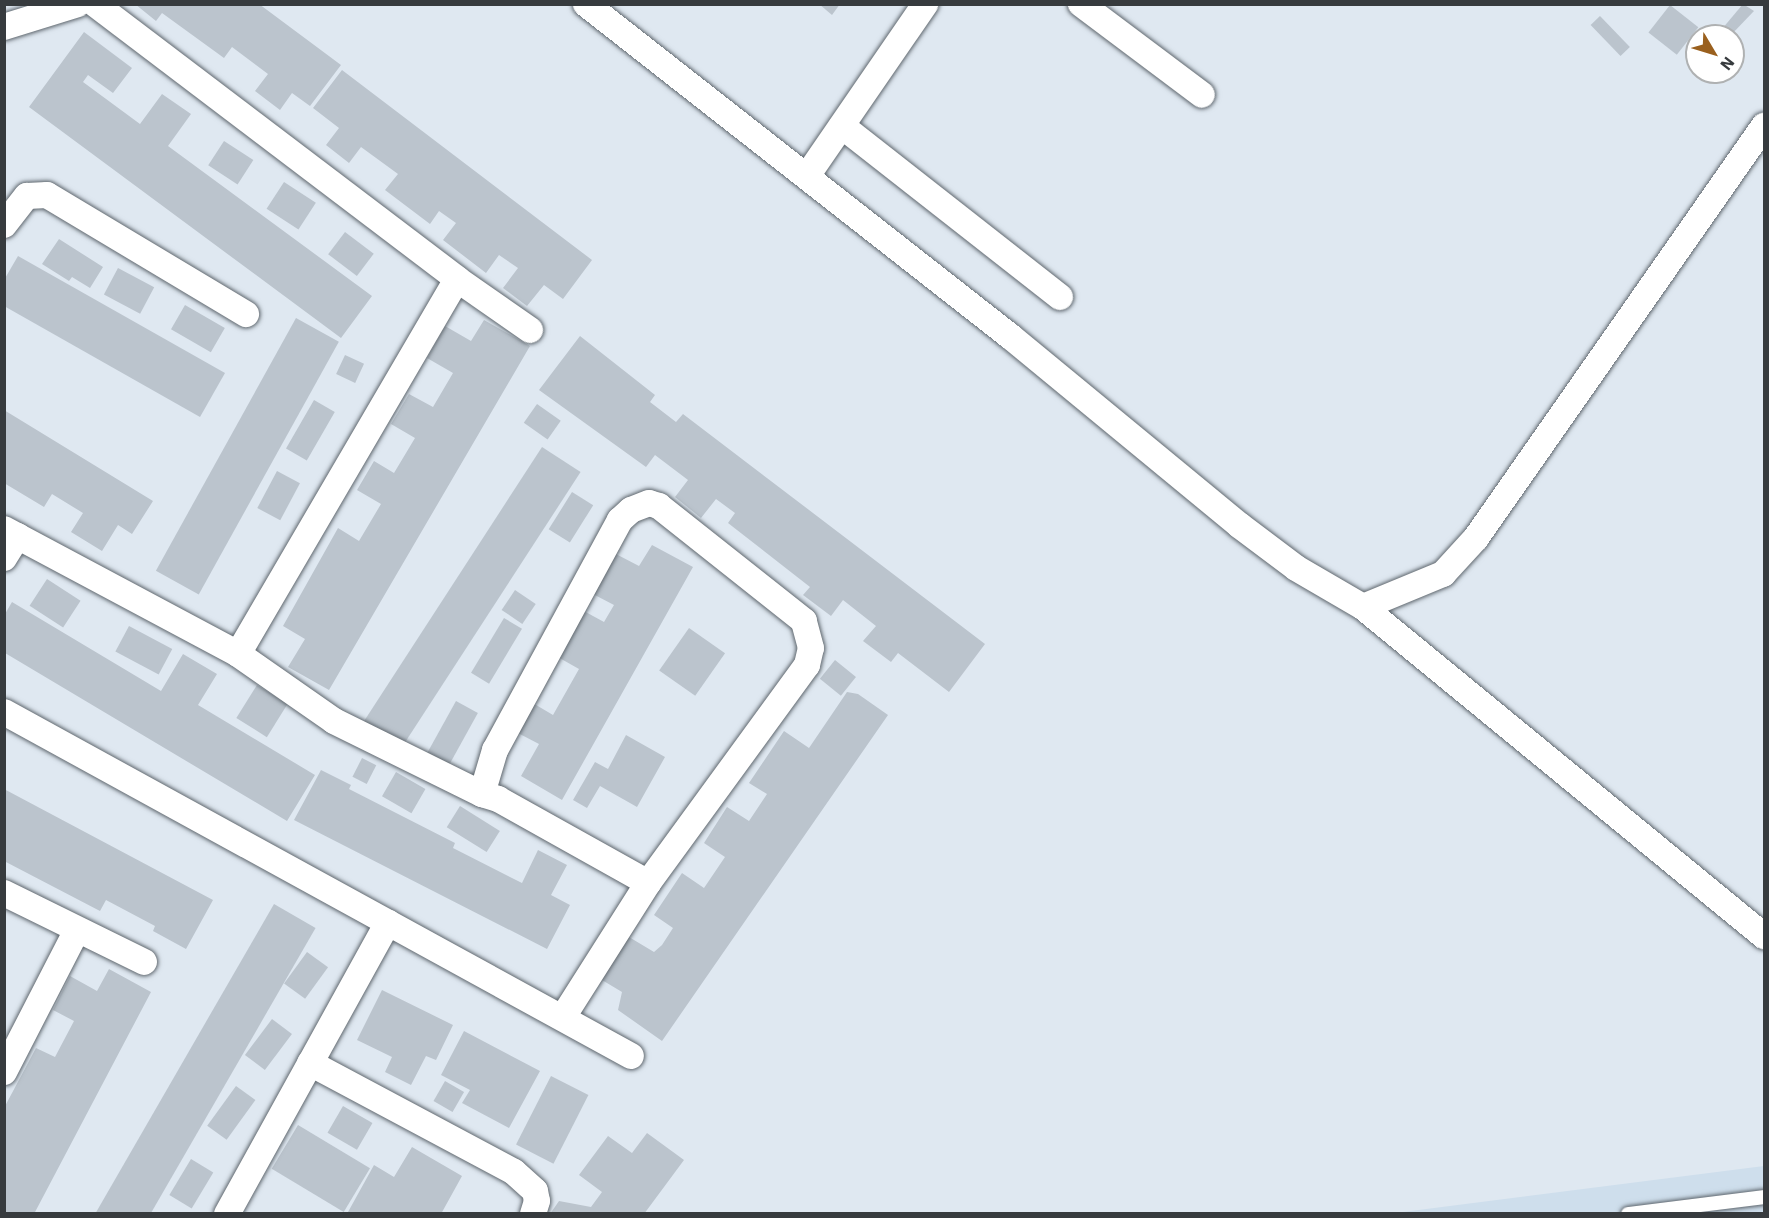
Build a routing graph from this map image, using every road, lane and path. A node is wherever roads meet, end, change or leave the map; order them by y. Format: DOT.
graph roads {
  1 [pos="78,4"];
  2 [pos="95,4"];
  3 [pos="586,4"];
  4 [pos="925,4"];
  5 [pos="1081,4"];
  6 [pos="4,27"];
  7 [pos="1202,95"];
  8 [pos="842,126"];
  9 [pos="1764,126"];
  10 [pos="807,176"];
  11 [pos="4,225"];
  12 [pos="457,279"];
  13 [pos="1060,297"];
  14 [pos="246,314"];
  15 [pos="530,330"];
  16 [pos="11,532"];
  17 [pos="4,558"];
  18 [pos="1364,607"];
  19 [pos="238,654"];
  20 [pos="4,712"];
  21 [pos="482,794"];
  22 [pos="648,883"];
  23 [pos="4,893"];
  24 [pos="388,922"];
  25 [pos="76,932"];
  26 [pos="1764,936"];
  27 [pos="144,962"];
  28 [pos="563,1017"];
  29 [pos="631,1056"];
  30 [pos="310,1063"];
  31 [pos="4,1072"];
  32 [pos="1764,1197"];
  33 [pos="227,1214"];
  34 [pos="533,1214"];
  35 [pos="1628,1214"];
  1 -- 6 [label="street"];
  2 -- 12 [label="street"];
  3 -- 10 [label="street"];
  4 -- 8 [label="street"];
  5 -- 7 [label="street"];
  8 -- 10 [label="street"];
  8 -- 13 [label="street"];
  9 -- 18 [label="street"];
  10 -- 18 [label="street"];
  11 -- 14 [label="street"];
  12 -- 15 [label="street"];
  12 -- 19 [label="street"];
  16 -- 17 [label="street"];
  16 -- 19 [label="street"];
  18 -- 26 [label="street"];
  19 -- 21 [label="street"];
  20 -- 24 [label="street"];
  21 -- 22 [label="street"];
  21 -- 22 [label="street"];
  22 -- 28 [label="street"];
  23 -- 25 [label="street"];
  24 -- 28 [label="street"];
  24 -- 30 [label="street"];
  25 -- 27 [label="street"];
  25 -- 31 [label="street"];
  28 -- 29 [label="street"];
  30 -- 33 [label="street"];
  30 -- 34 [label="street"];
  32 -- 35 [label="lane"];
}
